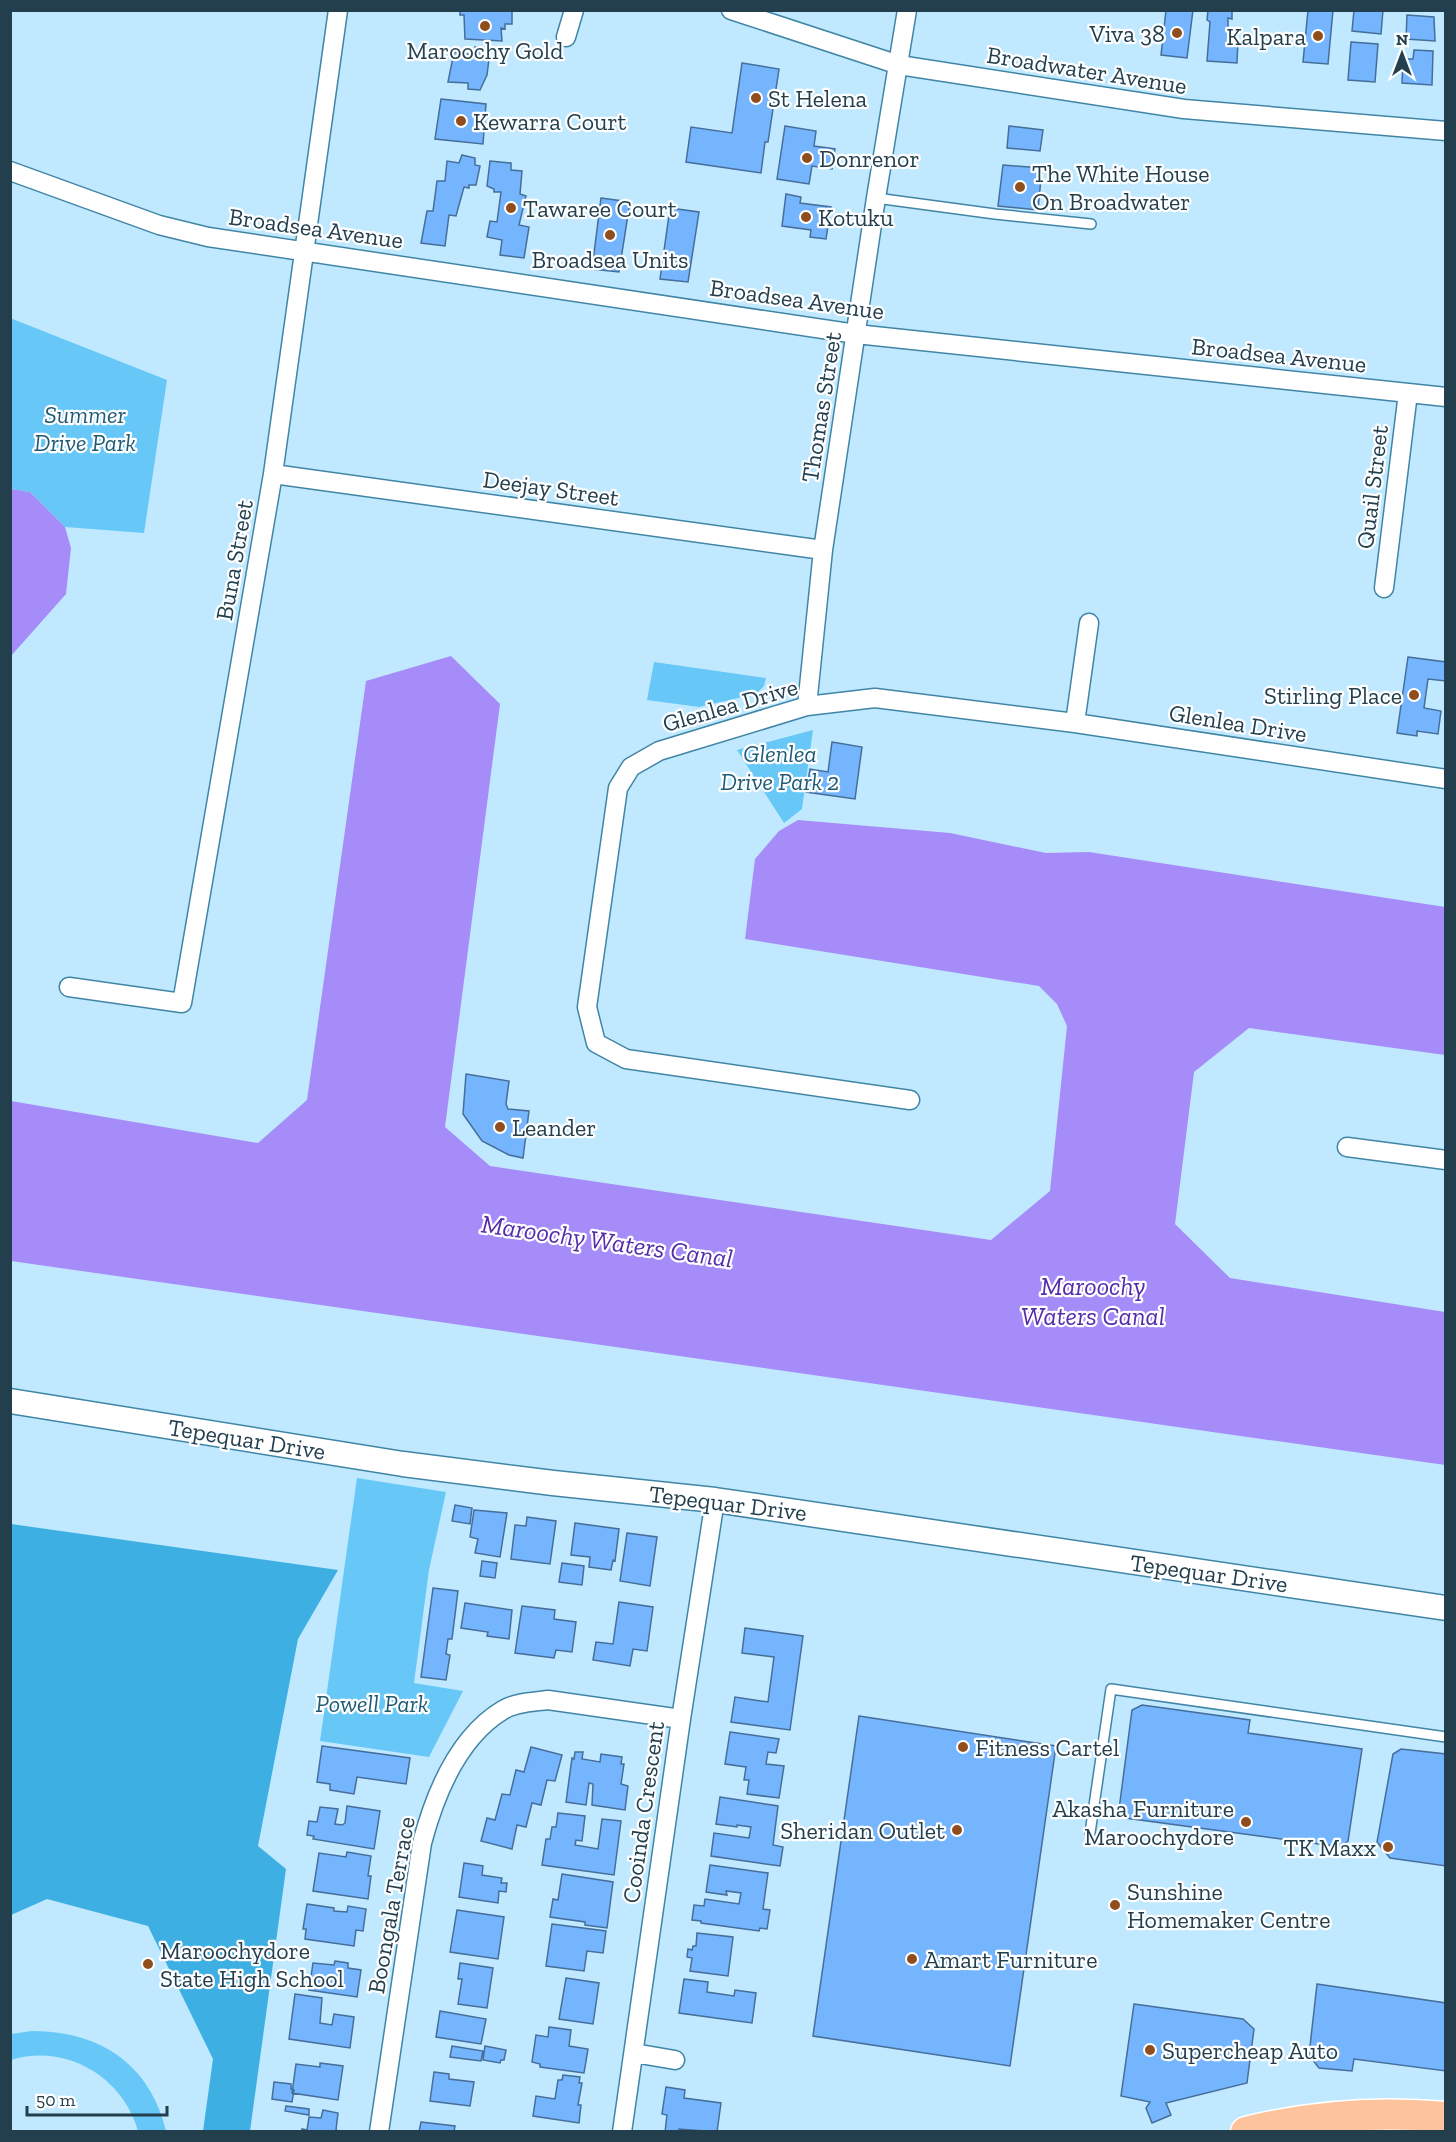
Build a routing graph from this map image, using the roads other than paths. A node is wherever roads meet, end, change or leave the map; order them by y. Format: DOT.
graph roads {
  1 [pos="338,10"];
  2 [pos="574,10"];
  3 [pos="731,10"];
  4 [pos="907,10"];
  5 [pos="566,37"];
  6 [pos="899,65"];
  7 [pos="1446,131"];
  8 [pos="11,173"];
  9 [pos="876,198"];
  10 [pos="1091,224"];
  11 [pos="303,250"];
  12 [pos="856,333"];
  13 [pos="1408,393"];
  14 [pos="1446,397"];
  15 [pos="273,474"];
  16 [pos="824,550"];
  17 [pos="1384,588"];
  18 [pos="1089,623"];
  19 [pos="807,706"];
  20 [pos="1075,723"];
  21 [pos="1446,779"];
  22 [pos="69,987"];
  23 [pos="910,1100"];
  24 [pos="1347,1147"];
  25 [pos="1446,1160"];
  26 [pos="10,1401"];
  27 [pos="715,1500"];
  28 [pos="1446,1608"];
  29 [pos="681,1719"];
  30 [pos="1446,1737"];
  31 [pos="1090,1833"];
  32 [pos="634,2053"];
  33 [pos="675,2060"];
  34 [pos="1446,2117"];
  35 [pos="379,2132"];
  36 [pos="622,2132"];
  37 [pos="1246,2132"];
  1 -- 11 [label="street, Buna Street"];
  2 -- 5 [label="street"];
  3 -- 6 [label="street, Broadwater Avenue"];
  4 -- 6 [label="street, Thomas Street"];
  6 -- 7 [label="street, Broadwater Avenue"];
  6 -- 9 [label="street, Thomas Street"];
  8 -- 11 [label="street, Broadsea Avenue"];
  9 -- 10 [label="lane"];
  9 -- 12 [label="street, Thomas Street"];
  11 -- 12 [label="street, Broadsea Avenue"];
  11 -- 15 [label="street, Buna Street"];
  12 -- 13 [label="street, Broadsea Avenue"];
  12 -- 16 [label="street, Thomas Street"];
  13 -- 14 [label="street, Broadsea Avenue"];
  13 -- 17 [label="street, Quail Street"];
  15 -- 16 [label="street, Deejay Street"];
  15 -- 22 [label="street, Buna Street"];
  16 -- 19 [label="street, Thomas Street"];
  18 -- 20 [label="street"];
  19 -- 20 [label="street, Glenlea Drive"];
  19 -- 23 [label="street, Glenlea Drive"];
  20 -- 21 [label="street, Glenlea Drive"];
  24 -- 25 [label="street"];
  26 -- 27 [label="street, Tepequar Drive"];
  27 -- 28 [label="street, Tepequar Drive"];
  27 -- 29 [label="street, Cooinda Crescent"];
  29 -- 32 [label="street, Cooinda Crescent"];
  29 -- 35 [label="street, Boongala Terrace"];
  30 -- 31 [label="lane"];
  32 -- 33 [label="street"];
  32 -- 36 [label="street, Cooinda Crescent"];
  34 -- 37 [label="main road"];
}
